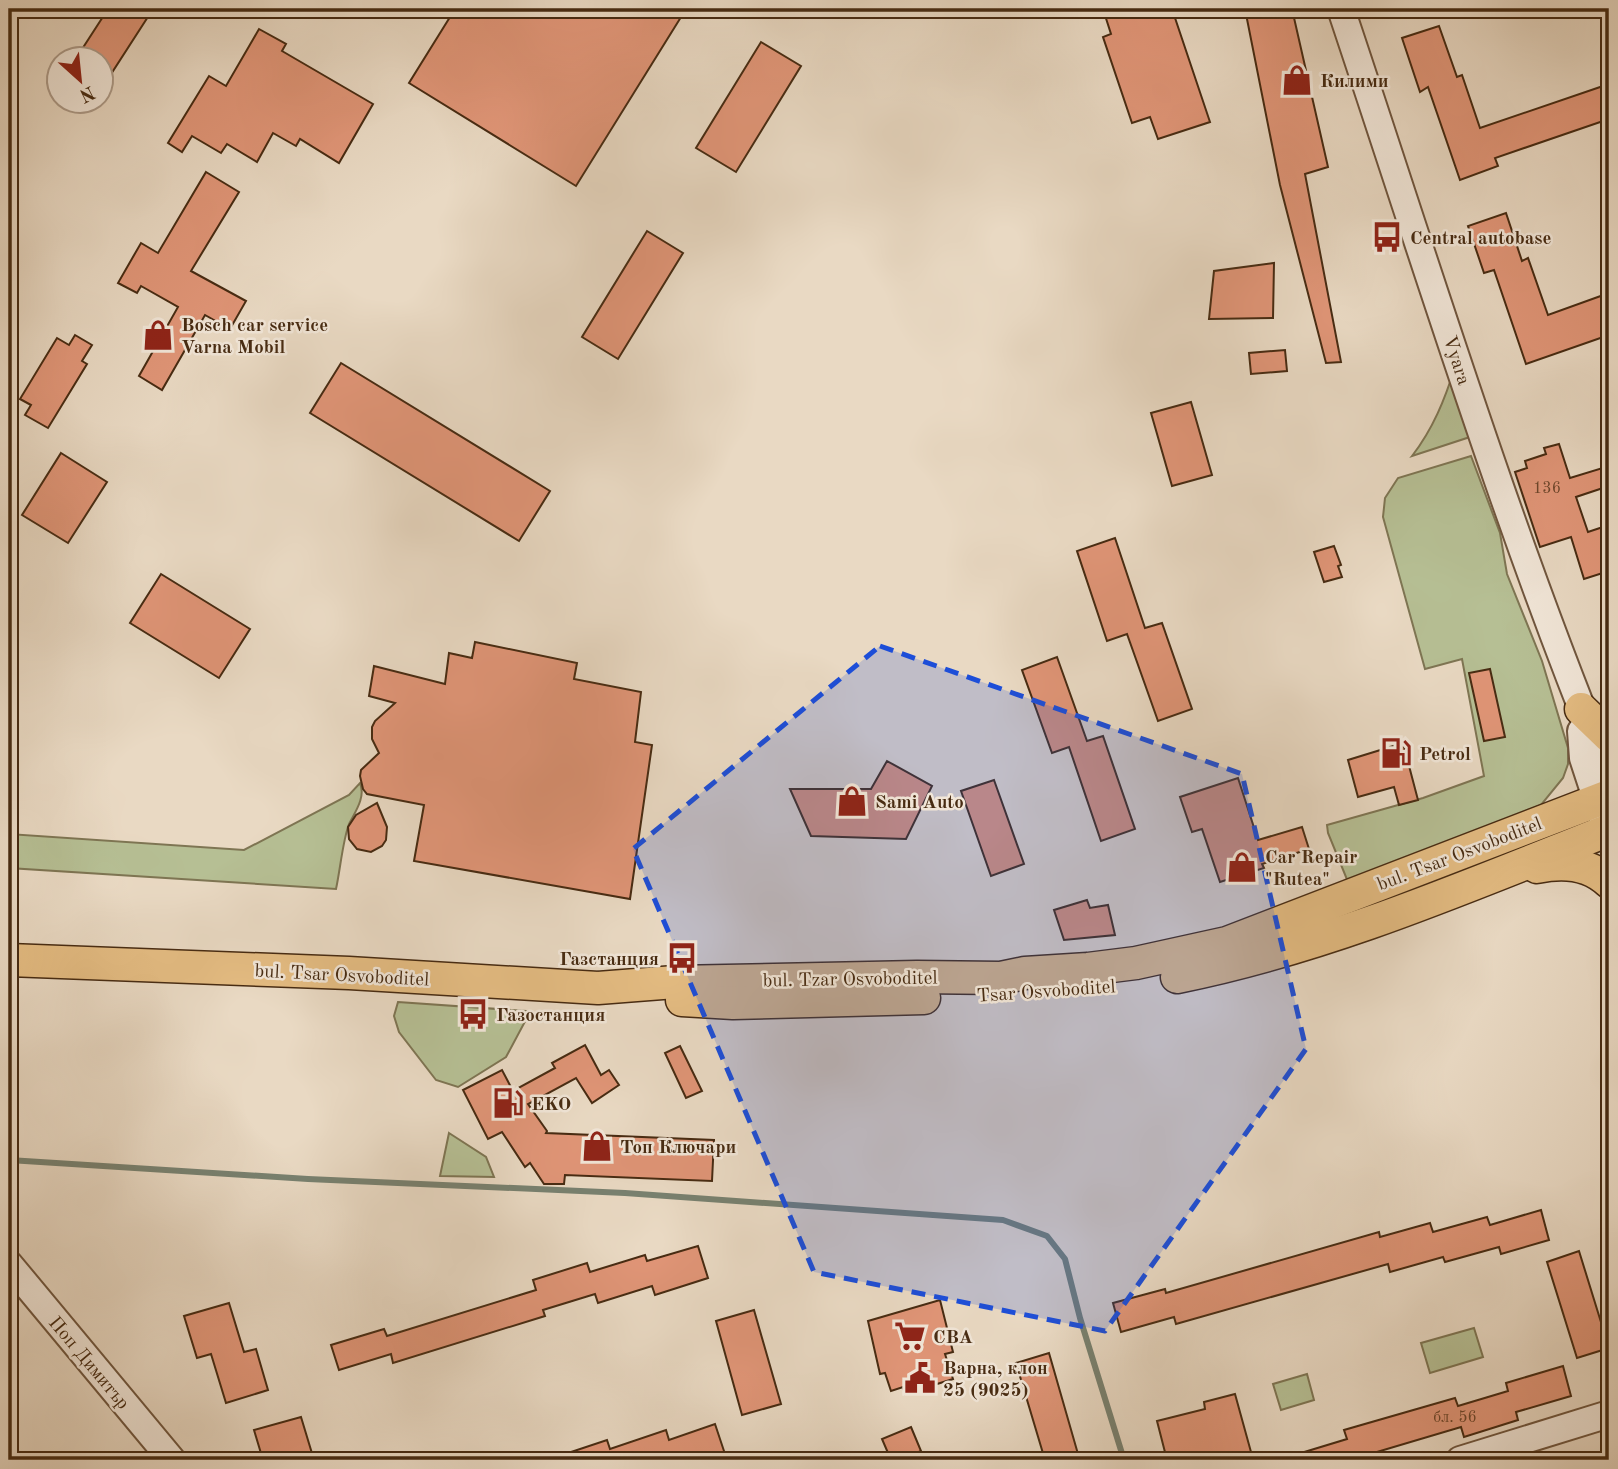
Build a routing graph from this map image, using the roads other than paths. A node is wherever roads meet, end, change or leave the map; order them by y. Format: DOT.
graph roads {
  1 [pos="1341,9"];
  2 [pos="1581,709"];
  3 [pos="1609,736"];
  4 [pos="1605,791"];
  5 [pos="1609,832"];
  6 [pos="1478,881"];
  7 [pos="1609,883"];
  8 [pos="9,960"];
  9 [pos="598,988"];
  10 [pos="9,1264"];
  11 [pos="1609,1414"];
  12 [pos="172,1460"];
  13 [pos="1460,1460"];
  1 -- 2 [label="street, Vyara"];
  2 -- 3 [label="main road"];
  2 -- 4 [label="street, Vyara"];
  4 -- 5 [label="street, Vyara"];
  4 -- 9 [label="main road, bul. Tsar Osvoboditel"];
  5 -- 6 [label="main road, bul. Tsar Osvoboditel"];
  6 -- 7 [label="main road"];
  6 -- 9 [label="main road, Tsar Osvoboditel"];
  8 -- 9 [label="main road, bul. Tsar Osvoboditel"];
  10 -- 12 [label="street, Поп Димитър"];
  11 -- 13 [label="street"];
}
